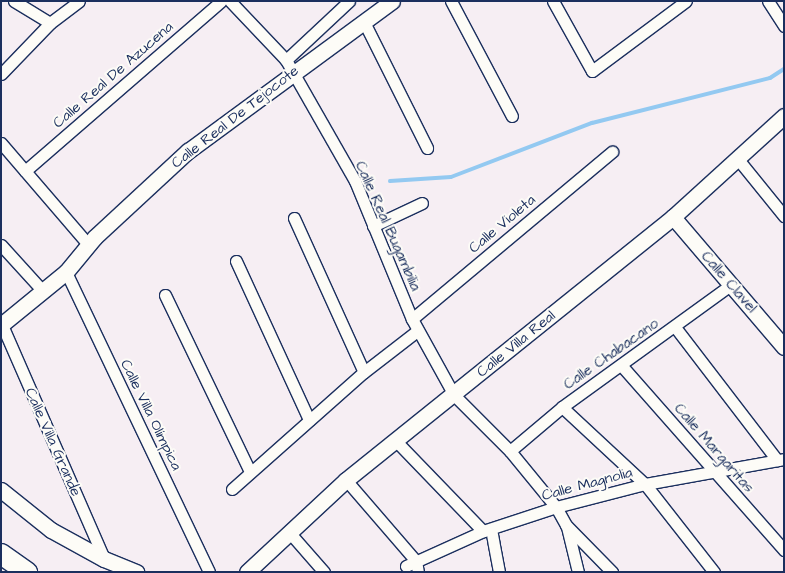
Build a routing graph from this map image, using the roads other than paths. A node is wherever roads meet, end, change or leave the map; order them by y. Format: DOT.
graph roads {
  1 [pos="14,1"];
  2 [pos="79,1"];
  3 [pos="220,1"];
  4 [pos="230,1"];
  5 [pos="349,1"];
  6 [pos="392,1"];
  7 [pos="451,1"];
  8 [pos="553,1"];
  9 [pos="686,1"];
  10 [pos="768,1"];
  11 [pos="364,22"];
  12 [pos="50,23"];
  13 [pos="784,26"];
  14 [pos="289,66"];
  15 [pos="1,74"];
  16 [pos="512,116"];
  17 [pos="784,116"];
  18 [pos="1,143"];
  19 [pos="427,148"];
  20 [pos="612,152"];
  21 [pos="737,158"];
  22 [pos="25,172"];
  23 [pos="422,203"];
  24 [pos="784,216"];
  25 [pos="673,217"];
  26 [pos="294,218"];
  27 [pos="373,226"];
  28 [pos="88,244"];
  29 [pos="1,245"];
  30 [pos="236,261"];
  31 [pos="66,272"];
  32 [pos="732,284"];
  33 [pos="42,290"];
  34 [pos="166,295"];
  35 [pos="412,319"];
  36 [pos="2,325"];
  37 [pos="675,327"];
  38 [pos="417,331"];
  39 [pos="784,347"];
  40 [pos="621,365"];
  41 [pos="364,372"];
  42 [pos="454,395"];
  43 [pos="562,407"];
  44 [pos="309,420"];
  45 [pos="395,440"];
  46 [pos="510,452"];
  47 [pos="780,459"];
  48 [pos="250,472"];
  49 [pos="715,472"];
  50 [pos="346,480"];
  51 [pos="645,484"];
  52 [pos="232,489"];
  53 [pos="1,490"];
  54 [pos="556,506"];
  55 [pos="566,525"];
  56 [pos="487,530"];
  57 [pos="289,532"];
  58 [pos="784,550"];
  59 [pos="1,554"];
  60 [pos="104,559"];
  61 [pos="413,566"];
  62 [pos="27,572"];
  63 [pos="137,572"];
  64 [pos="209,572"];
  65 [pos="247,572"];
  66 [pos="324,572"];
  67 [pos="499,572"];
  68 [pos="578,572"];
  69 [pos="612,572"];
  70 [pos="714,572"];
  1 -- 12 [label="street"];
  2 -- 12 [label="street"];
  3 -- 22 [label="street, Calle Real De Azucena"];
  4 -- 14 [label="street, Calle Real Bugambilia"];
  5 -- 14 [label="street"];
  6 -- 11 [label="street, Calle Real De Tejocote"];
  7 -- 16 [label="street"];
  8 -- 9 [label="street"];
  10 -- 13 [label="street"];
  11 -- 14 [label="street, Calle Real De Tejocote"];
  11 -- 19 [label="street"];
  12 -- 15 [label="street"];
  14 -- 27 [label="street, Calle Real Bugambilia"];
  14 -- 28 [label="street, Calle Real De Tejocote"];
  17 -- 21 [label="street, Calle Villa Real"];
  18 -- 22 [label="street"];
  20 -- 35 [label="street, Calle Violeta"];
  21 -- 24 [label="street"];
  21 -- 25 [label="street, Calle Villa Real"];
  22 -- 28 [label="street"];
  23 -- 27 [label="street"];
  25 -- 32 [label="street, Calle Clavel"];
  25 -- 42 [label="street, Calle Villa Real"];
  26 -- 41 [label="street"];
  27 -- 35 [label="street, Calle Real Bugambilia"];
  28 -- 31 [label="street, Calle Real De Tejocote"];
  29 -- 33 [label="street"];
  30 -- 44 [label="street"];
  31 -- 33 [label="street, Calle Real De Tejocote"];
  31 -- 64 [label="street, Calle Villa Olímpica"];
  32 -- 37 [label="street, Calle Chabacano"];
  32 -- 39 [label="street, Calle Clavel"];
  33 -- 36 [label="street, Calle Real De Tejocote"];
  34 -- 48 [label="street"];
  35 -- 38 [label="street, Calle Real Bugambilia"];
  36 -- 60 [label="street, Calle Villa Grande"];
  37 -- 40 [label="street, Calle Chabacano"];
  37 -- 47 [label="street"];
  38 -- 41 [label="street"];
  38 -- 42 [label="street, Calle Real Bugambilia"];
  40 -- 43 [label="street, Calle Chabacano"];
  40 -- 49 [label="street, Calle Margaritas"];
  41 -- 44 [label="street"];
  42 -- 45 [label="street, Calle Villa Real"];
  42 -- 46 [label="street, Calle Real Bugambilia"];
  43 -- 46 [label="street, Calle Chabacano"];
  43 -- 51 [label="street"];
  44 -- 48 [label="street"];
  45 -- 50 [label="street, Calle Villa Real"];
  45 -- 56 [label="street"];
  46 -- 54 [label="street, Calle Real Bugambilia"];
  47 -- 49 [label="street, Calle Magnolia"];
  48 -- 52 [label="street"];
  49 -- 51 [label="street, Calle Magnolia"];
  49 -- 58 [label="street, Calle Margaritas"];
  50 -- 57 [label="street, Calle Villa Real"];
  50 -- 61 [label="street"];
  51 -- 54 [label="street, Calle Magnolia"];
  51 -- 70 [label="street"];
  53 -- 60 [label="street"];
  54 -- 55 [label="street, Calle Real Bugambilia"];
  54 -- 56 [label="street, Calle Magnolia"];
  55 -- 68 [label="street"];
  55 -- 69 [label="street"];
  56 -- 61 [label="street, Calle Magnolia"];
  56 -- 67 [label="street"];
  57 -- 65 [label="street, Calle Villa Real"];
  57 -- 66 [label="street"];
  59 -- 62 [label="highway"];
  60 -- 63 [label="street"];
}
